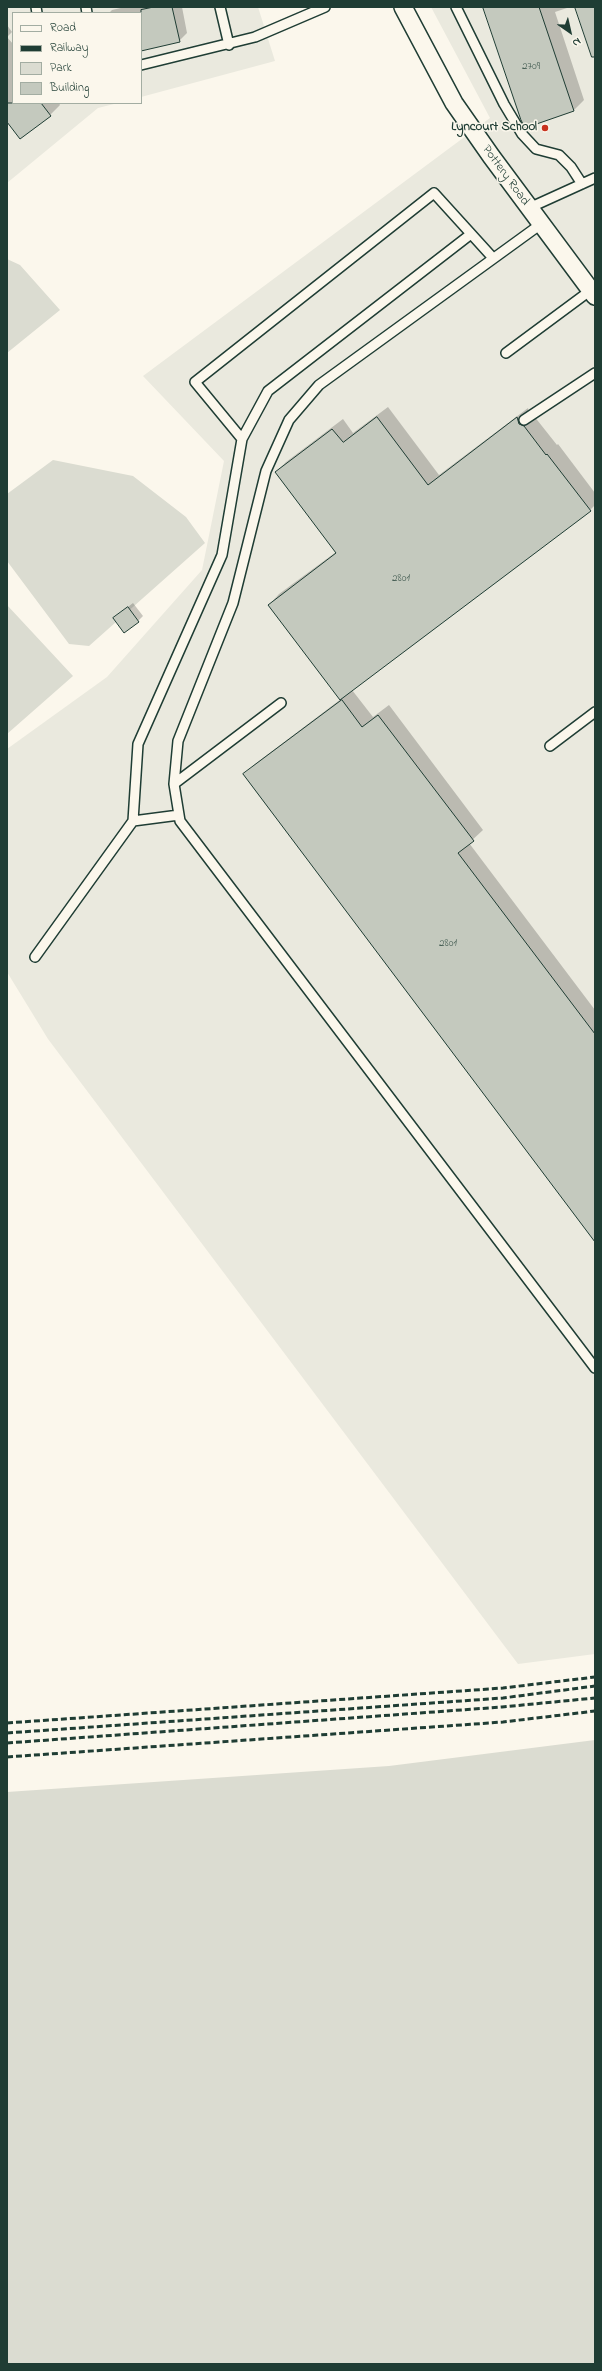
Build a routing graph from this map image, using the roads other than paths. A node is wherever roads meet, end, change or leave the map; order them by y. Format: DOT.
graph roads {
  1 [pos="220,7"];
  2 [pos="325,7"];
  3 [pos="403,7"];
  4 [pos="456,7"];
  5 [pos="229,45"];
  6 [pos="142,65"];
  7 [pos="594,179"];
  8 [pos="582,184"];
  9 [pos="529,208"];
  10 [pos="541,224"];
  11 [pos="471,234"];
  12 [pos="493,258"];
  13 [pos="593,293"];
  14 [pos="506,353"];
  15 [pos="595,373"];
  16 [pos="524,420"];
  17 [pos="242,439"];
  18 [pos="281,703"];
  19 [pos="595,712"];
  20 [pos="550,746"];
  21 [pos="174,784"];
  22 [pos="179,815"];
  23 [pos="133,821"];
  24 [pos="35,957"];
  25 [pos="595,1368"];
  1 -- 5 [label="lane"];
  2 -- 5 [label="lane"];
  3 -- 9 [label="street, Pottery Road"];
  4 -- 8 [label="lane"];
  5 -- 6 [label="lane"];
  7 -- 8 [label="lane"];
  8 -- 9 [label="lane"];
  9 -- 10 [label="street, Pottery Road"];
  10 -- 12 [label="lane"];
  10 -- 13 [label="street, Pottery Road"];
  11 -- 12 [label="lane"];
  11 -- 17 [label="lane"];
  11 -- 17 [label="lane"];
  12 -- 21 [label="lane"];
  13 -- 14 [label="lane"];
  15 -- 16 [label="lane"];
  17 -- 23 [label="lane"];
  18 -- 21 [label="lane"];
  19 -- 20 [label="lane"];
  21 -- 22 [label="lane"];
  22 -- 23 [label="lane"];
  22 -- 25 [label="lane"];
  23 -- 24 [label="lane"];
}
